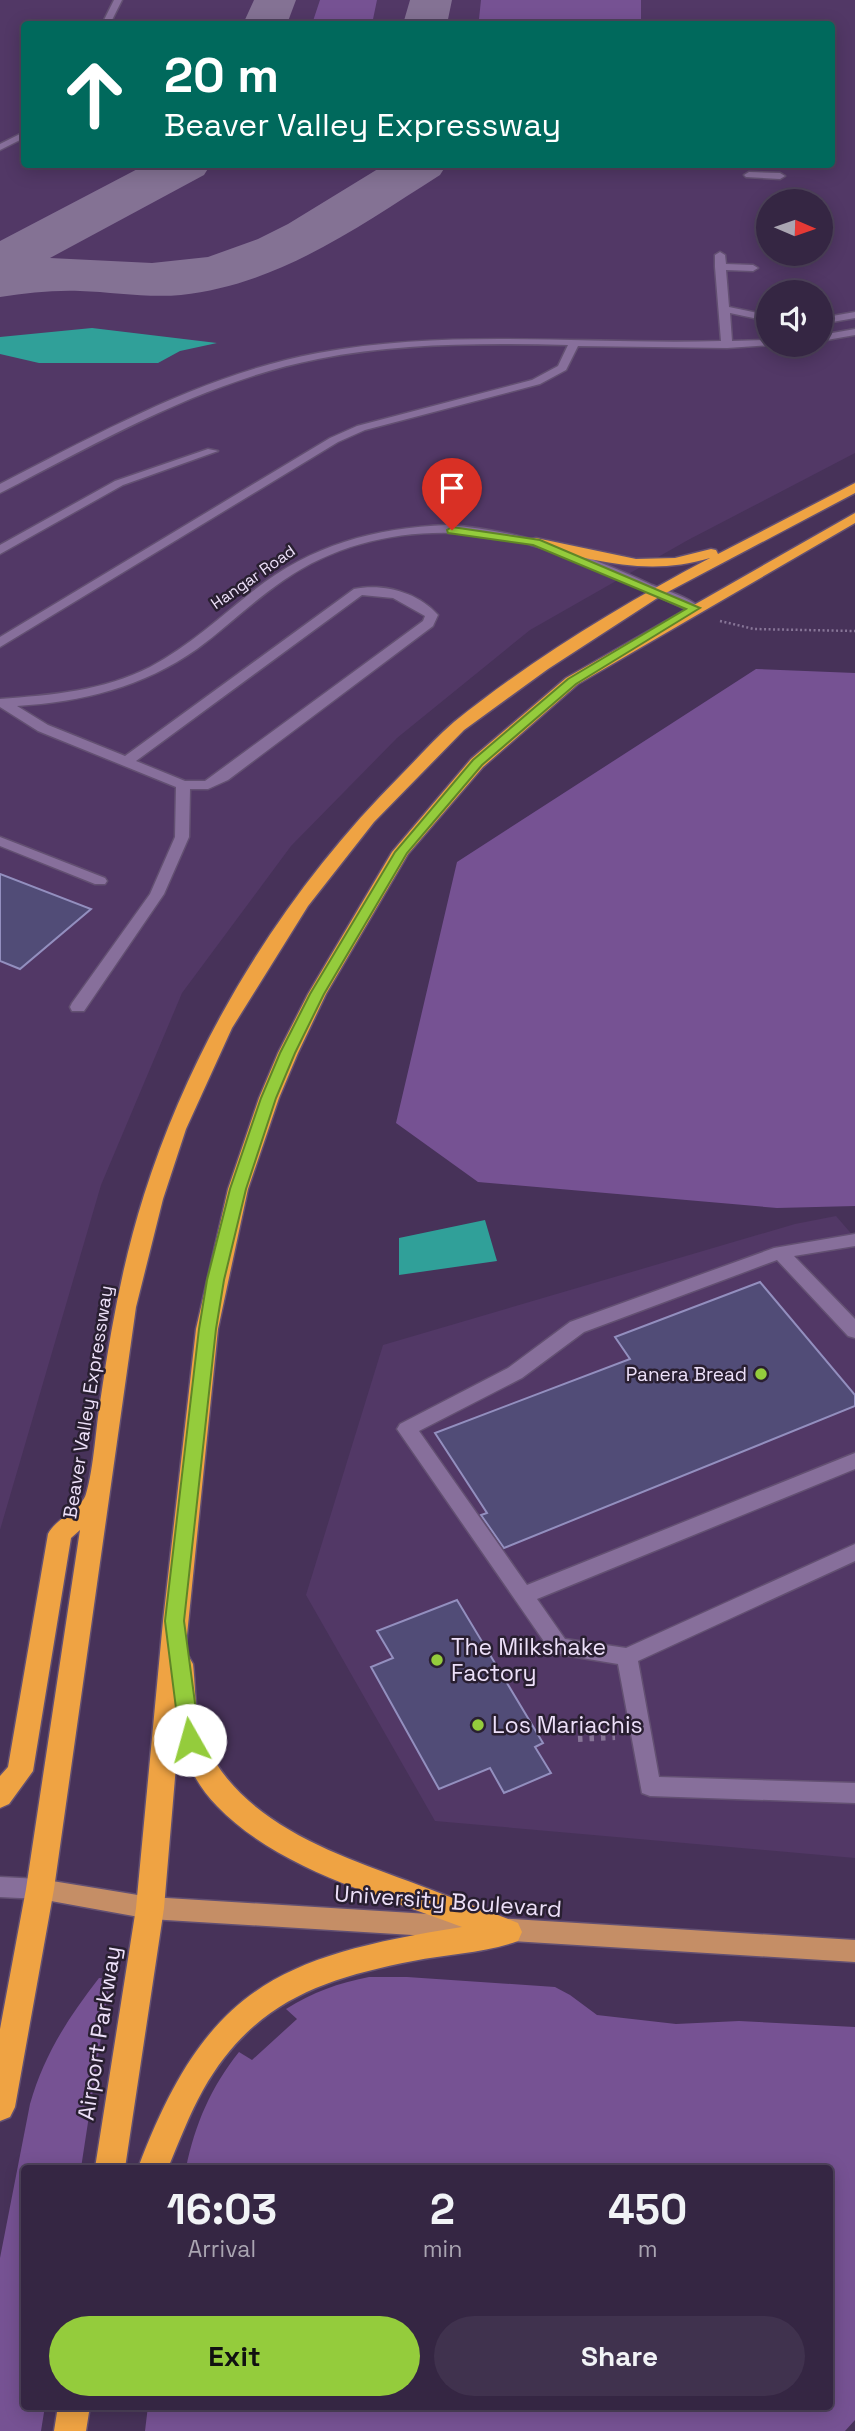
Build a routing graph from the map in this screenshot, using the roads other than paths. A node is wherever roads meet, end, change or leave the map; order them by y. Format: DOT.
graph roads {
  1 [pos="118,0"];
  2 [pos="108,21"];
  3 [pos="21,136"];
  4 [pos="0,147"];
  5 [pos="749,175"];
  6 [pos="780,176"];
  7 [pos="720,254"];
  8 [pos="720,267"];
  9 [pos="753,268"];
  10 [pos="724,309"];
  11 [pos="855,315"];
  12 [pos="756,316"];
  13 [pos="833,319"];
  14 [pos="855,332"];
  15 [pos="833,336"];
  16 [pos="574,343"];
  17 [pos="756,344"];
  18 [pos="727,345"];
  19 [pos="212,451"];
  20 [pos="855,486"];
  21 [pos="0,489"];
  22 [pos="855,517"];
  23 [pos="536,542"];
  24 [pos="747,543"];
  25 [pos="0,550"];
  26 [pos="657,592"];
  27 [pos="694,608"];
  28 [pos="0,643"];
  29 [pos="2,703"];
  30 [pos="126,762"];
  31 [pos="183,786"];
  32 [pos="0,841"];
  33 [pos="100,881"];
  34 [pos="78,1007"];
  35 [pos="855,1240"];
  36 [pos="780,1252"];
  37 [pos="855,1331"];
  38 [pos="855,1461"];
  39 [pos="97,1501"];
  40 [pos="855,1552"];
  41 [pos="522,1596"];
  42 [pos="175,1621"];
  43 [pos="627,1657"];
  44 [pos="855,1793"];
  45 [pos="0,1796"];
  46 [pos="0,1887"];
  47 [pos="40,1889"];
  48 [pos="150,1909"];
  49 [pos="508,1931"];
  50 [pos="855,1951"];
  51 [pos="0,2107"];
  52 [pos="110,2165"];
  53 [pos="154,2165"];
  54 [pos="73,2410"];
  55 [pos="70,2431"];
  1 -- 2 [label="street"];
  3 -- 4 [label="street"];
  5 -- 6 [label="street"];
  7 -- 8 [label="street"];
  8 -- 9 [label="street"];
  8 -- 10 [label="street"];
  10 -- 12 [label="street"];
  10 -- 18 [label="street"];
  11 -- 13 [label="street"];
  14 -- 15 [label="street"];
  16 -- 18 [label="street"];
  16 -- 21 [label="street"];
  16 -- 28 [label="street"];
  17 -- 18 [label="street"];
  19 -- 25 [label="street"];
  20 -- 24 [label="highway, Beaver Valley Expressway"];
  22 -- 27 [label="highway"];
  23 -- 24 [label="highway"];
  23 -- 26 [label="street, Hangar Road"];
  23 -- 29 [label="street, Hangar Road"];
  24 -- 26 [label="highway, Beaver Valley Expressway"];
  26 -- 27 [label="street, Hangar Road"];
  26 -- 39 [label="highway, Beaver Valley Expressway"];
  27 -- 42 [label="highway"];
  29 -- 30 [label="street"];
  30 -- 31 [label="street"];
  30 -- 31 [label="street"];
  31 -- 34 [label="street"];
  32 -- 33 [label="street"];
  35 -- 36 [label="street"];
  36 -- 37 [label="street"];
  36 -- 41 [label="street"];
  38 -- 41 [label="street"];
  39 -- 45 [label="highway"];
  39 -- 47 [label="highway, Beaver Valley Expressway"];
  40 -- 43 [label="street"];
  41 -- 43 [label="street"];
  42 -- 48 [label="highway"];
  42 -- 49 [label="highway"];
  43 -- 44 [label="street"];
  46 -- 47 [label="street"];
  47 -- 48 [label="main road, University Boulevard"];
  47 -- 51 [label="highway"];
  48 -- 49 [label="main road, University Boulevard"];
  48 -- 52 [label="highway, Airport Parkway"];
  49 -- 50 [label="main road, University Boulevard"];
  49 -- 53 [label="highway"];
  54 -- 55 [label="highway"];
}
